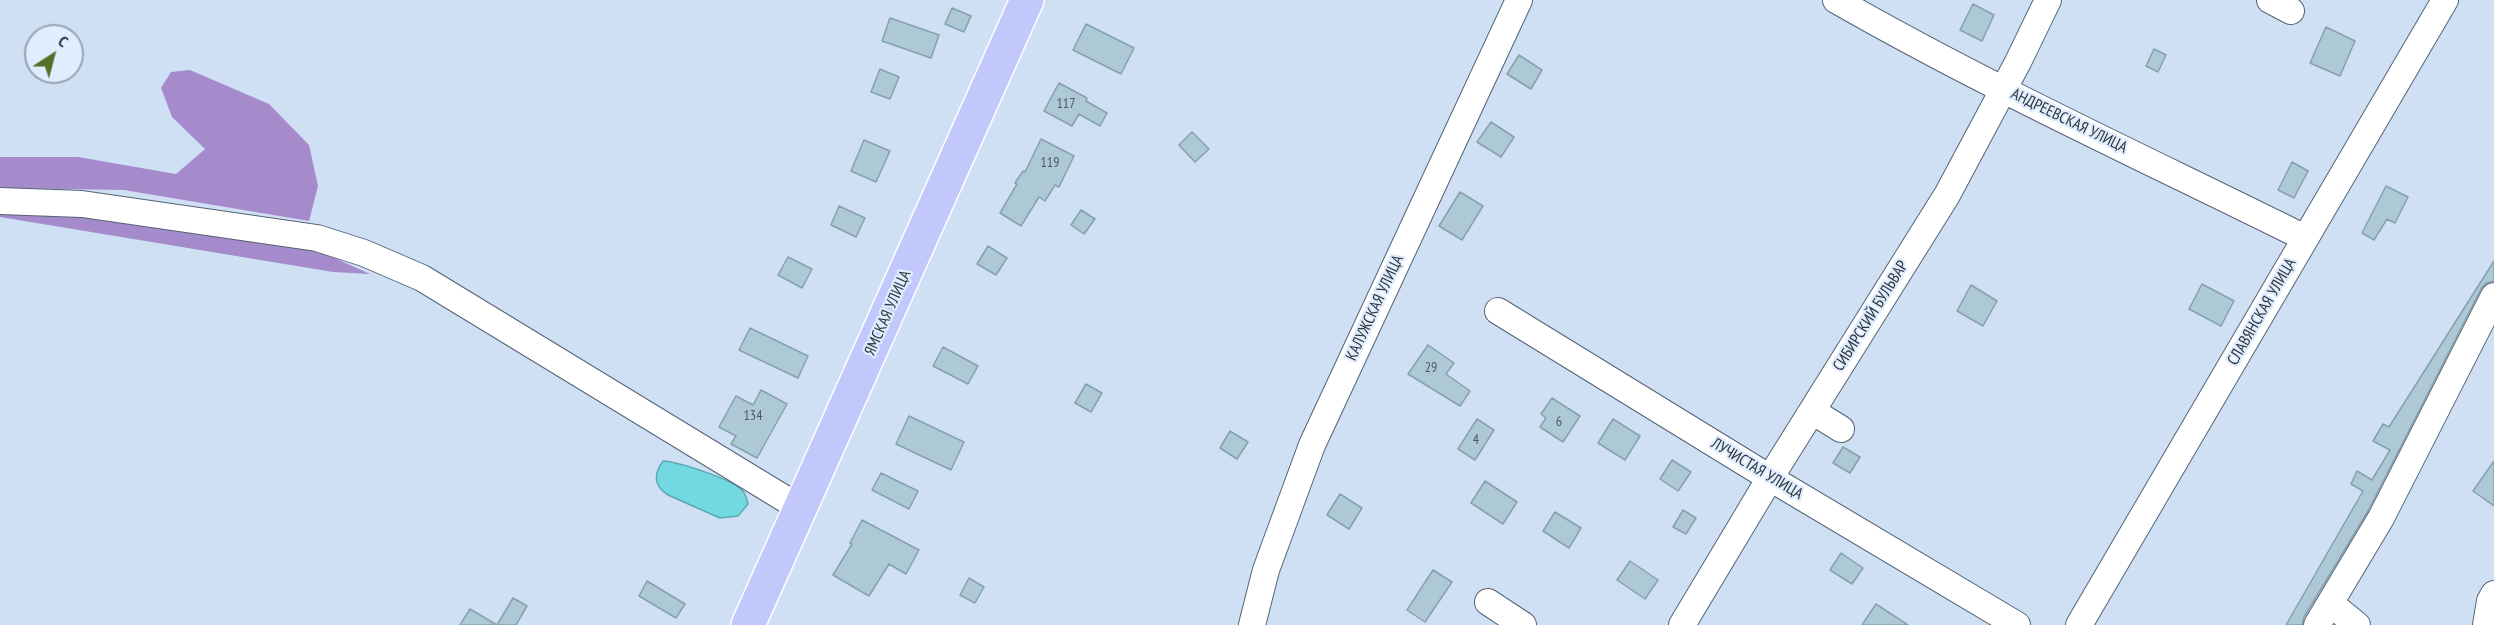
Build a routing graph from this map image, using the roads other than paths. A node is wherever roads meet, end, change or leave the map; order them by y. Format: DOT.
graph roads {
  1 [pos="1027,0"];
  2 [pos="1519,0"];
  3 [pos="1836,0"];
  4 [pos="2048,0"];
  5 [pos="2445,0"];
  6 [pos="2004,88"];
  7 [pos="0,201"];
  8 [pos="2305,238"];
  9 [pos="2494,296"];
  10 [pos="1498,310"];
  11 [pos="1812,411"];
  12 [pos="1841,429"];
  13 [pos="1770,478"];
  14 [pos="800,508"];
  15 [pos="2494,594"];
  16 [pos="1488,602"];
  17 [pos="2330,603"];
  18 [pos="748,625"];
  19 [pos="1252,625"];
  20 [pos="1523,625"];
  21 [pos="1682,625"];
  22 [pos="2017,625"];
  23 [pos="2079,625"];
  24 [pos="2317,625"];
  25 [pos="2356,625"];
  26 [pos="2486,625"];
  1 -- 14 [label="main road, ЯМСКАЯ УЛИЦА"];
  2 -- 19 [label="street, КАЛУЖСКАЯ УЛИЦА"];
  3 -- 6 [label="street, АНДРЕЕВСКАЯ УЛИЦА"];
  4 -- 6 [label="street, СИБИРСКИЙ БУЛЬВАР"];
  5 -- 8 [label="street, СЛАВЯНСКАЯ УЛИЦА"];
  6 -- 8 [label="street, АНДРЕЕВСКАЯ УЛИЦА"];
  6 -- 11 [label="street, СИБИРСКИЙ БУЛЬВАР"];
  7 -- 14 [label="street"];
  8 -- 23 [label="street, СЛАВЯНСКАЯ УЛИЦА"];
  9 -- 17 [label="street"];
  10 -- 13 [label="street, ЛУЧИСТАЯ УЛИЦА"];
  11 -- 12 [label="street"];
  11 -- 13 [label="street, СИБИРСКИЙ БУЛЬВАР"];
  13 -- 21 [label="street, СИБИРСКИЙ БУЛЬВАР"];
  13 -- 22 [label="street, ЛУЧИСТАЯ УЛИЦА"];
  14 -- 18 [label="main road, ЯМСКАЯ УЛИЦА"];
  15 -- 26 [label="street"];
  16 -- 20 [label="street"];
  17 -- 24 [label="street"];
  17 -- 25 [label="street"];
}
